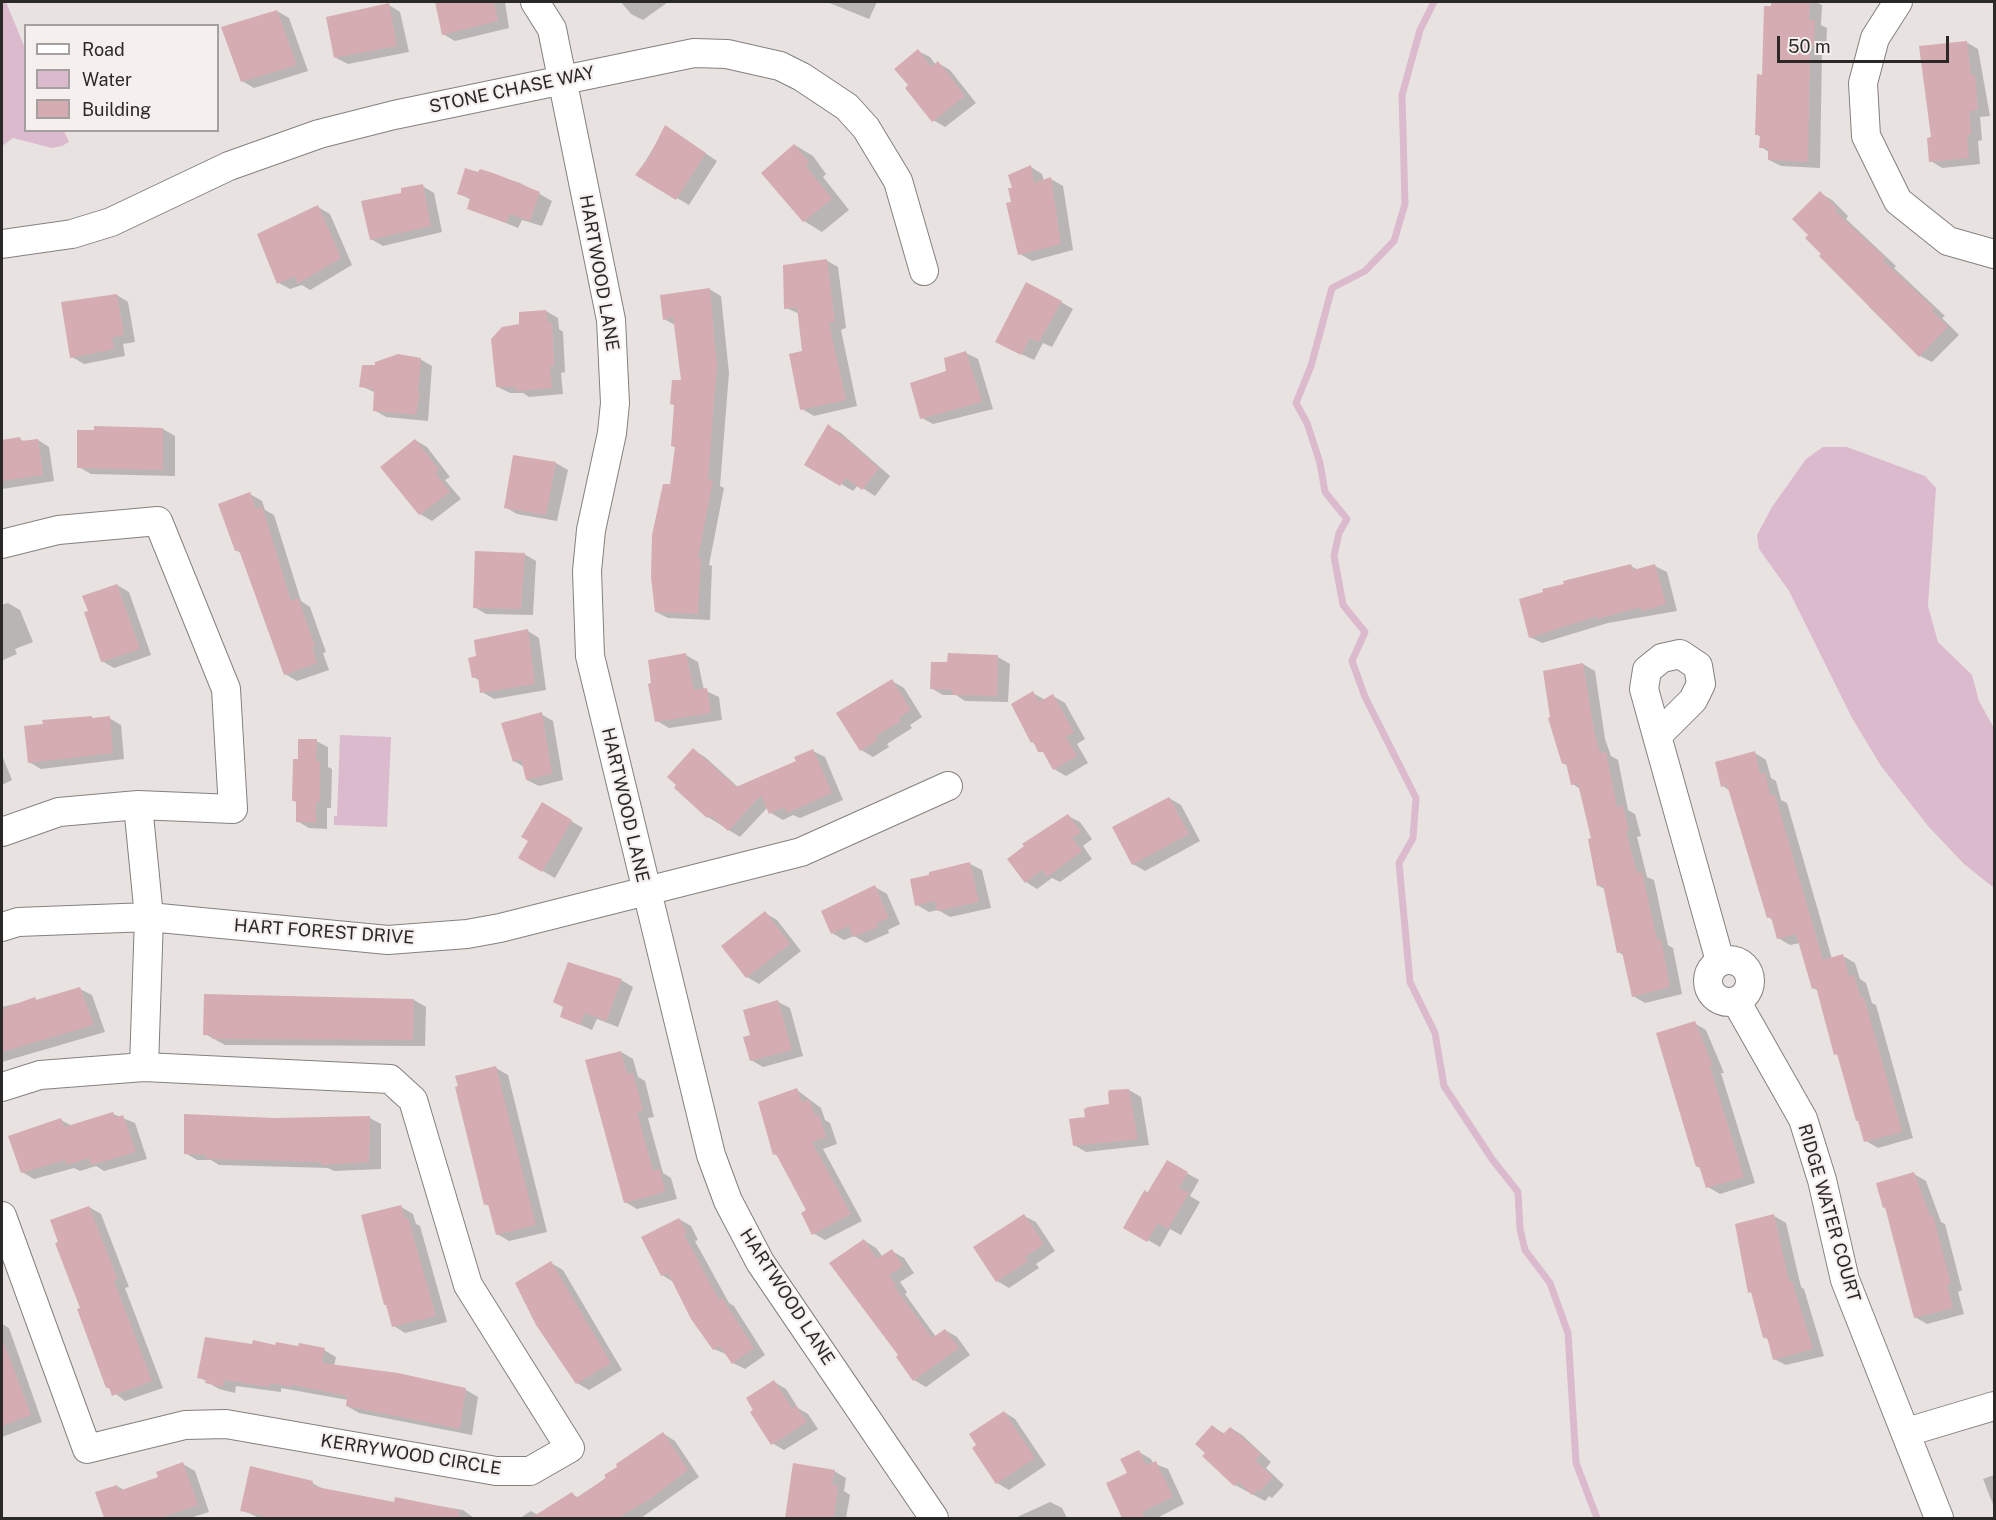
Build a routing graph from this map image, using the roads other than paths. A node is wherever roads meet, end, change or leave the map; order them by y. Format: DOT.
graph roads {
  1 [pos="535,2"];
  2 [pos="560,2"];
  3 [pos="1898,2"];
  4 [pos="552,29"];
  5 [pos="562,80"];
  6 [pos="2,244"];
  7 [pos="1995,254"];
  8 [pos="924,271"];
  9 [pos="2,544"];
  10 [pos="1657,736"];
  11 [pos="948,786"];
  12 [pos="138,805"];
  13 [pos="2,832"];
  14 [pos="646,892"];
  15 [pos="149,917"];
  16 [pos="2,927"];
  17 [pos="144,1067"];
  18 [pos="2,1087"];
  19 [pos="2,1216"];
  20 [pos="1995,1406"];
  21 [pos="1907,1432"];
  22 [pos="927,1516"];
  23 [pos="1939,1518"];
  1 -- 4 [label="street, HARTWOOD LANE"];
  2 -- 4 [label="street, HARTWOOD LANE"];
  3 -- 7 [label="street"];
  4 -- 5 [label="street, HARTWOOD LANE"];
  5 -- 6 [label="street, STONE CHASE WAY"];
  5 -- 8 [label="street, STONE CHASE WAY"];
  5 -- 14 [label="street, HARTWOOD LANE"];
  9 -- 12 [label="street"];
  10 -- 21 [label="street, RIDGE WATER COURT"];
  11 -- 14 [label="street, HART FOREST DRIVE"];
  12 -- 13 [label="street"];
  12 -- 15 [label="street"];
  14 -- 15 [label="street, HART FOREST DRIVE"];
  14 -- 22 [label="street, HARTWOOD LANE"];
  15 -- 16 [label="street, HART FOREST DRIVE"];
  15 -- 17 [label="street"];
  17 -- 18 [label="street, KERRYWOOD CIRCLE"];
  17 -- 19 [label="street, KERRYWOOD CIRCLE"];
  20 -- 21 [label="street"];
  21 -- 23 [label="street, RIDGE WATER COURT"];
}
